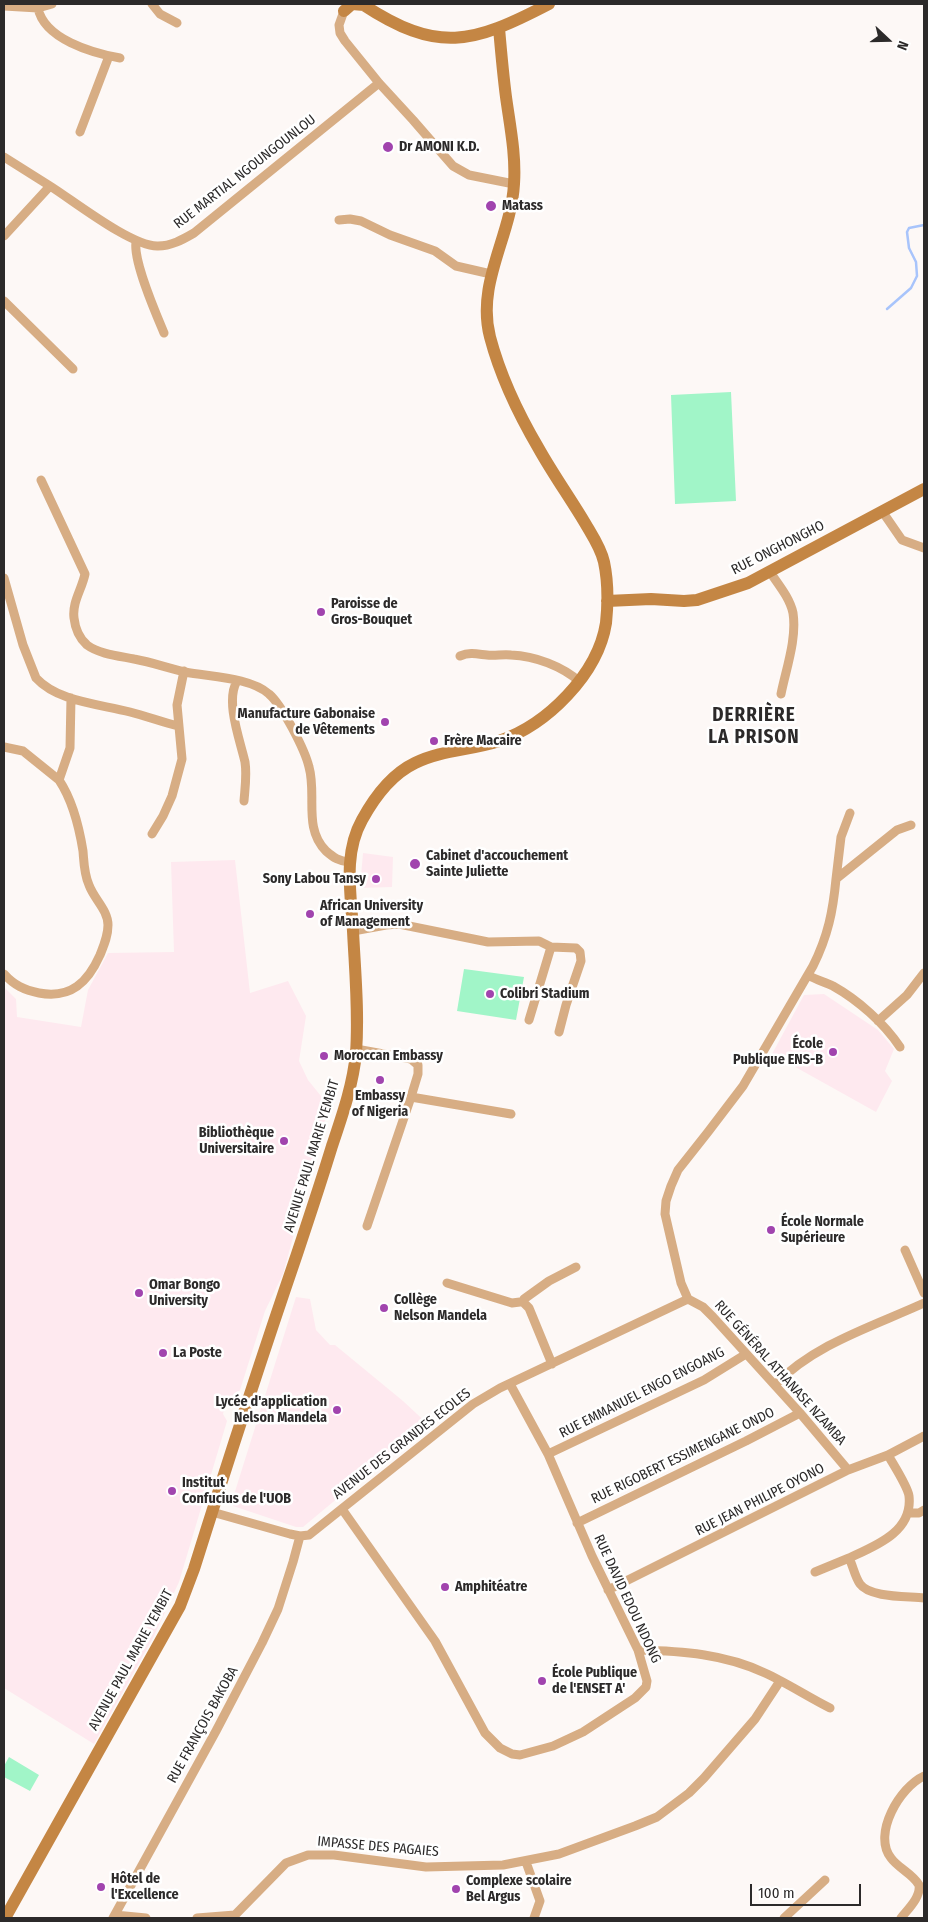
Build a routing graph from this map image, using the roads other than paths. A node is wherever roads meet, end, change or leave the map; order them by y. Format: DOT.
graph roads {
  1 [pos="52,4"];
  2 [pos="152,4"];
  3 [pos="363,4"];
  4 [pos="549,4"];
  5 [pos="4,6"];
  6 [pos="345,7"];
  7 [pos="38,8"];
  8 [pos="532,8"];
  9 [pos="177,23"];
  10 [pos="499,28"];
  11 [pos="108,56"];
  12 [pos="120,58"];
  13 [pos="378,84"];
  14 [pos="80,132"];
  15 [pos="4,157"];
  16 [pos="514,184"];
  17 [pos="50,186"];
  18 [pos="339,220"];
  19 [pos="4,236"];
  20 [pos="136,242"];
  21 [pos="491,274"];
  22 [pos="4,301"];
  23 [pos="164,333"];
  24 [pos="73,368"];
  25 [pos="40,480"];
  26 [pos="924,489"];
  27 [pos="882,511"];
  28 [pos="924,548"];
  29 [pos="770,572"];
  30 [pos="4,578"];
  31 [pos="607,601"];
  32 [pos="460,656"];
  33 [pos="184,671"];
  34 [pos="237,681"];
  35 [pos="580,682"];
  36 [pos="781,694"];
  37 [pos="71,698"];
  38 [pos="178,726"];
  39 [pos="4,747"];
  40 [pos="58,780"];
  41 [pos="244,801"];
  42 [pos="850,813"];
  43 [pos="912,825"];
  44 [pos="152,834"];
  45 [pos="350,862"];
  46 [pos="836,879"];
  47 [pos="353,930"];
  48 [pos="551,947"];
  49 [pos="924,973"];
  50 [pos="4,974"];
  51 [pos="808,975"];
  52 [pos="529,1020"];
  53 [pos="878,1021"];
  54 [pos="559,1032"];
  55 [pos="900,1047"];
  56 [pos="356,1049"];
  57 [pos="412,1097"];
  58 [pos="511,1114"];
  59 [pos="367,1226"];
  60 [pos="905,1250"];
  61 [pos="576,1268"];
  62 [pos="447,1283"];
  63 [pos="924,1293"];
  64 [pos="688,1299"];
  65 [pos="523,1301"];
  66 [pos="924,1303"];
  67 [pos="746,1354"];
  68 [pos="552,1364"];
  69 [pos="510,1384"];
  70 [pos="775,1385"];
  71 [pos="800,1413"];
  72 [pos="924,1436"];
  73 [pos="548,1454"];
  74 [pos="888,1455"];
  75 [pos="848,1470"];
  76 [pos="342,1509"];
  77 [pos="924,1510"];
  78 [pos="212,1512"];
  79 [pos="908,1513"];
  80 [pos="577,1522"];
  81 [pos="300,1536"];
  82 [pos="849,1558"];
  83 [pos="815,1572"];
  84 [pos="608,1590"];
  85 [pos="924,1598"];
  86 [pos="638,1650"];
  87 [pos="780,1681"];
  88 [pos="830,1708"];
  89 [pos="924,1776"];
  90 [pos="526,1862"];
  91 [pos="824,1880"];
  92 [pos="114,1916"];
  93 [pos="236,1917"];
  94 [pos="5,1918"];
  95 [pos="146,1918"];
  96 [pos="198,1918"];
  97 [pos="534,1918"];
  98 [pos="784,1918"];
  99 [pos="901,1918"];
  1 -- 7 [label="street"];
  2 -- 9 [label="street"];
  3 -- 6 [label="main road"];
  3 -- 10 [label="main road"];
  4 -- 8 [label="main road"];
  5 -- 7 [label="street"];
  6 -- 13 [label="street"];
  7 -- 11 [label="street"];
  8 -- 10 [label="main road"];
  10 -- 16 [label="main road, AVENUE PAUL MARIE YEMBIT"];
  11 -- 12 [label="street"];
  11 -- 14 [label="street"];
  13 -- 16 [label="street"];
  13 -- 20 [label="street, RUE MARTIAL NGOUNGOUNLOU"];
  15 -- 17 [label="street, RUE MARTIAL NGOUNGOUNLOU"];
  16 -- 21 [label="main road, AVENUE PAUL MARIE YEMBIT"];
  17 -- 19 [label="street"];
  17 -- 20 [label="street, RUE MARTIAL NGOUNGOUNLOU"];
  18 -- 21 [label="street"];
  20 -- 23 [label="street"];
  21 -- 31 [label="main road, AVENUE PAUL MARIE YEMBIT"];
  22 -- 24 [label="street"];
  25 -- 33 [label="street"];
  26 -- 27 [label="main road, RUE ONGHONGHO"];
  27 -- 28 [label="street"];
  27 -- 29 [label="main road, RUE ONGHONGHO"];
  29 -- 31 [label="main road, RUE ONGHONGHO"];
  29 -- 36 [label="street"];
  30 -- 37 [label="street"];
  31 -- 35 [label="main road, AVENUE PAUL MARIE YEMBIT"];
  32 -- 35 [label="street"];
  33 -- 34 [label="street"];
  33 -- 38 [label="street"];
  34 -- 41 [label="street"];
  34 -- 45 [label="street"];
  35 -- 45 [label="main road, AVENUE PAUL MARIE YEMBIT"];
  37 -- 38 [label="street"];
  37 -- 40 [label="street"];
  38 -- 44 [label="street"];
  39 -- 40 [label="street"];
  40 -- 50 [label="street"];
  42 -- 46 [label="street"];
  43 -- 46 [label="street"];
  45 -- 47 [label="main road, AVENUE PAUL MARIE YEMBIT"];
  46 -- 51 [label="street"];
  47 -- 48 [label="street"];
  47 -- 56 [label="main road, AVENUE PAUL MARIE YEMBIT"];
  48 -- 52 [label="street"];
  48 -- 54 [label="street"];
  49 -- 53 [label="street"];
  51 -- 53 [label="street"];
  51 -- 64 [label="street"];
  53 -- 55 [label="street"];
  56 -- 57 [label="street"];
  56 -- 78 [label="main road, AVENUE PAUL MARIE YEMBIT"];
  57 -- 58 [label="street"];
  57 -- 59 [label="street"];
  60 -- 63 [label="street"];
  61 -- 65 [label="street"];
  62 -- 65 [label="street"];
  64 -- 67 [label="street, RUE GÉNÉRAL ATHANASE NZAMBA"];
  64 -- 68 [label="street, AVENUE DES GRANDES ECOLES"];
  65 -- 68 [label="street"];
  66 -- 70 [label="street"];
  67 -- 70 [label="street, RUE GÉNÉRAL ATHANASE NZAMBA"];
  67 -- 73 [label="street, RUE EMMANUEL ENGO ENGOANG"];
  68 -- 69 [label="street, AVENUE DES GRANDES ECOLES"];
  69 -- 73 [label="street, RUE DAVID EDOU NDONG"];
  69 -- 76 [label="street, AVENUE DES GRANDES ECOLES"];
  70 -- 71 [label="street, RUE GÉNÉRAL ATHANASE NZAMBA"];
  71 -- 75 [label="street, RUE GÉNÉRAL ATHANASE NZAMBA"];
  71 -- 80 [label="street, RUE RIGOBERT ESSIMENGANE ONDO"];
  72 -- 74 [label="street, RUE JEAN PHILIPE OYONO"];
  73 -- 80 [label="street, RUE DAVID EDOU NDONG"];
  74 -- 75 [label="street, RUE JEAN PHILIPE OYONO"];
  74 -- 79 [label="street"];
  75 -- 84 [label="street, RUE JEAN PHILIPE OYONO"];
  76 -- 81 [label="street, AVENUE DES GRANDES ECOLES"];
  76 -- 86 [label="street, RUE DAVID EDOU NDONG"];
  77 -- 79 [label="street"];
  78 -- 81 [label="street"];
  78 -- 94 [label="main road, AVENUE PAUL MARIE YEMBIT"];
  79 -- 82 [label="street"];
  80 -- 84 [label="street, RUE DAVID EDOU NDONG"];
  81 -- 92 [label="street, RUE FRANÇOIS BAKOBA"];
  82 -- 83 [label="street"];
  82 -- 85 [label="street"];
  84 -- 86 [label="street, RUE DAVID EDOU NDONG"];
  86 -- 87 [label="street"];
  87 -- 88 [label="street"];
  87 -- 90 [label="street, IMPASSE DES PAGAIES"];
  89 -- 99 [label="street"];
  90 -- 93 [label="street, IMPASSE DES PAGAIES"];
  90 -- 97 [label="street"];
  91 -- 98 [label="street"];
  92 -- 95 [label="street"];
  93 -- 96 [label="street, IMPASSE DES PAGAIES"];
}
